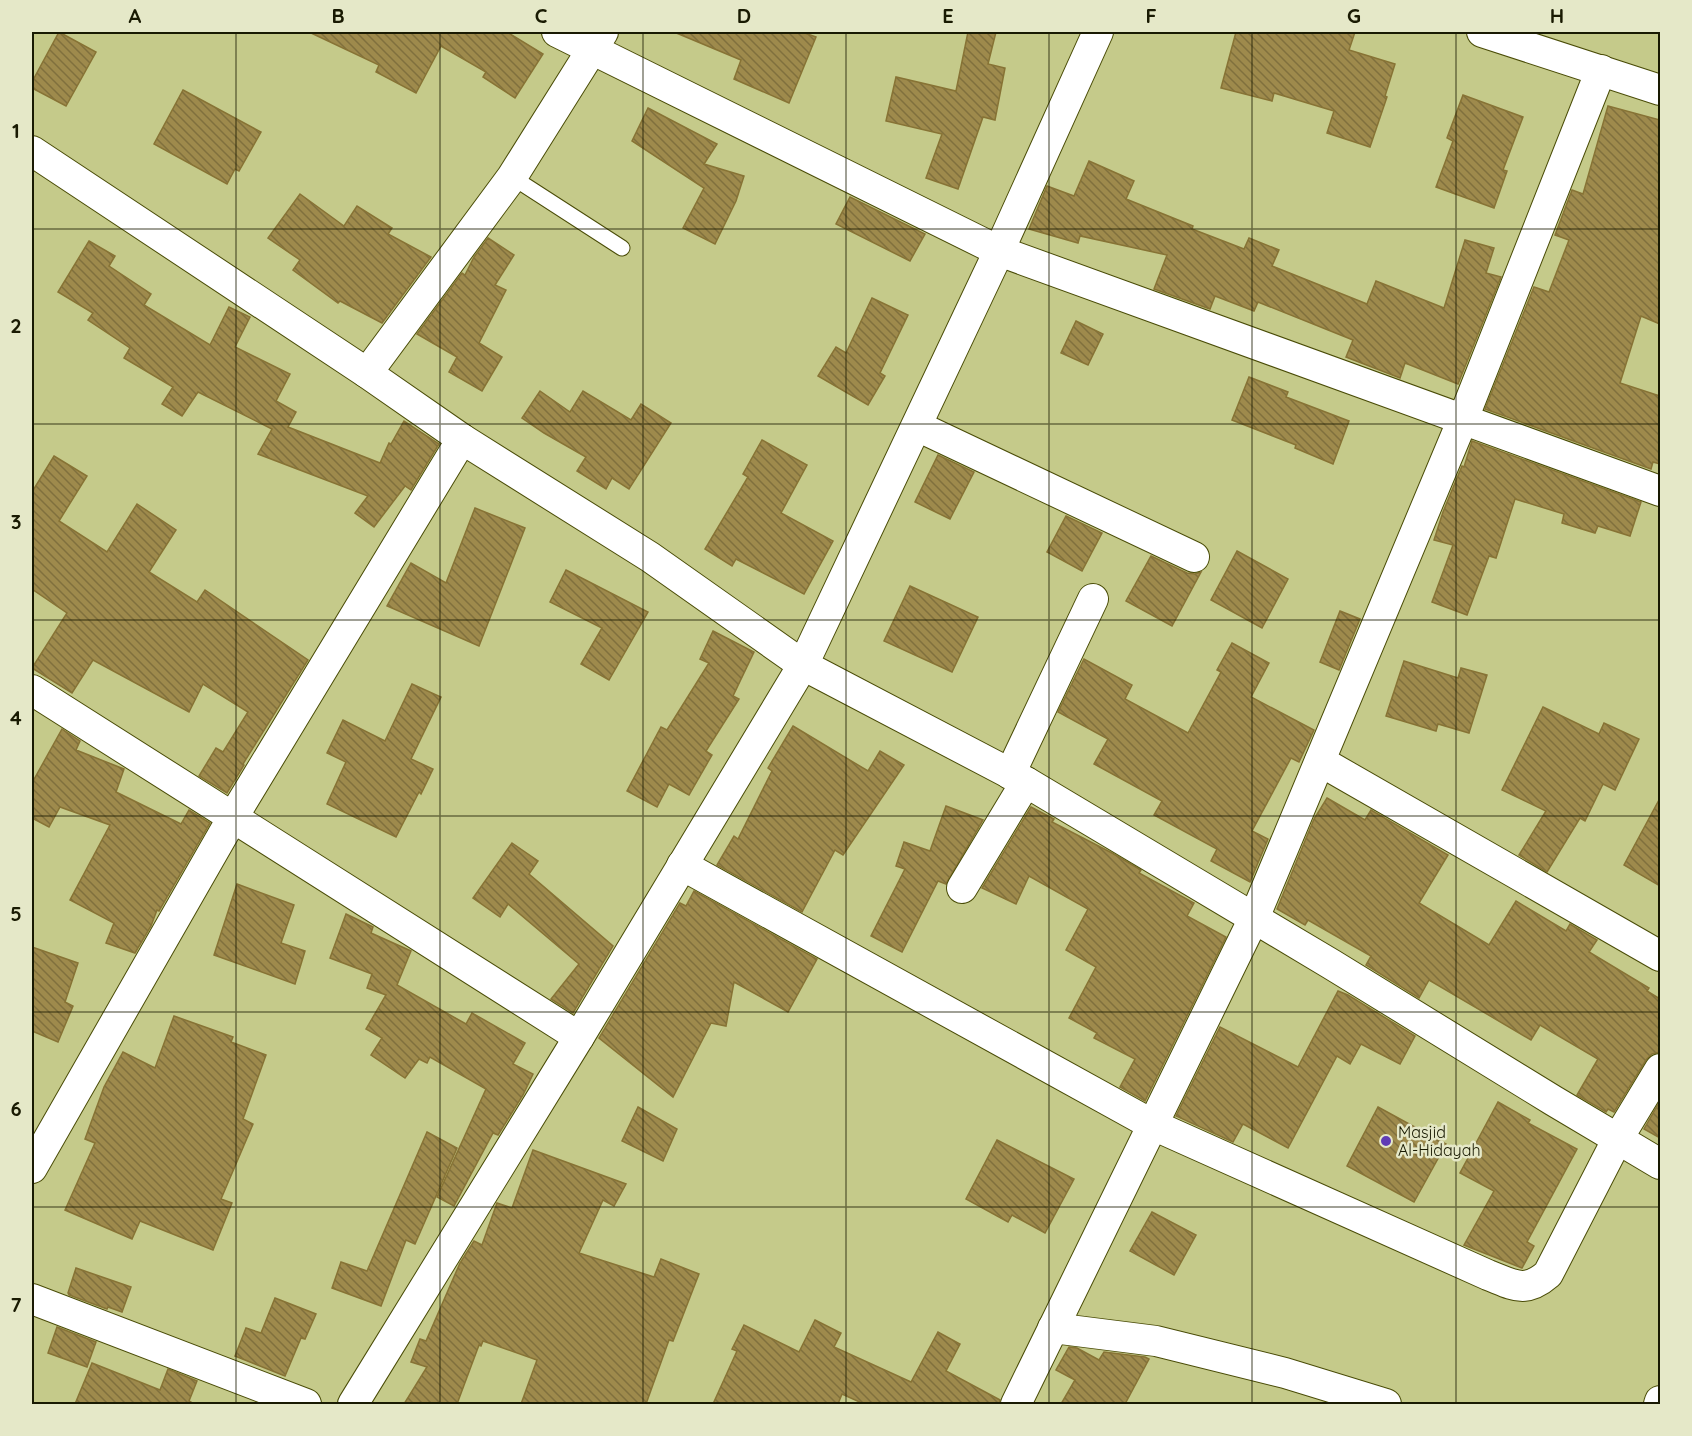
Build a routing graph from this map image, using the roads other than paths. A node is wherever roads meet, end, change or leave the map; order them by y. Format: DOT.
graph roads {
  1 [pos="557,32"];
  2 [pos="1098,32"];
  3 [pos="1482,32"];
  4 [pos="597,40"];
  5 [pos="1601,70"];
  6 [pos="1660,90"];
  7 [pos="32,151"];
  8 [pos="512,177"];
  9 [pos="622,248"];
  10 [pos="999,251"];
  11 [pos="367,373"];
  12 [pos="1463,419"];
  13 [pos="917,426"];
  14 [pos="462,439"];
  15 [pos="1660,491"];
  16 [pos="1194,557"];
  17 [pos="1093,599"];
  18 [pos="803,665"];
  19 [pos="32,690"];
  20 [pos="1320,761"];
  21 [pos="1018,778"];
  22 [pos="233,817"];
  23 [pos="682,865"];
  24 [pos="962,888"];
  25 [pos="1254,918"];
  26 [pos="1660,956"];
  27 [pos="579,1037"];
  28 [pos="1660,1069"];
  29 [pos="1153,1125"];
  30 [pos="1617,1140"];
  31 [pos="33,1162"];
  32 [pos="1660,1164"];
  33 [pos="32,1299"];
  34 [pos="1053,1329"];
  35 [pos="306,1404"];
  36 [pos="353,1404"];
  37 [pos="1016,1404"];
  38 [pos="1386,1404"];
  1 -- 4 [label="street"];
  2 -- 10 [label="street"];
  3 -- 5 [label="street"];
  4 -- 8 [label="street"];
  4 -- 10 [label="street"];
  5 -- 6 [label="street"];
  5 -- 12 [label="street"];
  7 -- 11 [label="street"];
  8 -- 9 [label="lane"];
  8 -- 11 [label="street"];
  10 -- 12 [label="street"];
  10 -- 13 [label="street"];
  11 -- 14 [label="street"];
  12 -- 15 [label="street"];
  12 -- 20 [label="street"];
  13 -- 16 [label="street"];
  13 -- 18 [label="street"];
  14 -- 18 [label="street"];
  14 -- 22 [label="street"];
  17 -- 21 [label="street"];
  18 -- 21 [label="street"];
  18 -- 23 [label="street"];
  19 -- 22 [label="street"];
  20 -- 25 [label="street"];
  20 -- 26 [label="street"];
  21 -- 24 [label="street"];
  21 -- 25 [label="street"];
  22 -- 27 [label="street"];
  22 -- 31 [label="street"];
  23 -- 27 [label="street"];
  23 -- 29 [label="street"];
  25 -- 29 [label="street"];
  25 -- 30 [label="street"];
  27 -- 36 [label="street"];
  28 -- 30 [label="street"];
  29 -- 30 [label="street"];
  29 -- 34 [label="street"];
  30 -- 32 [label="street"];
  33 -- 35 [label="street"];
  34 -- 37 [label="street"];
  34 -- 38 [label="street"];
}
